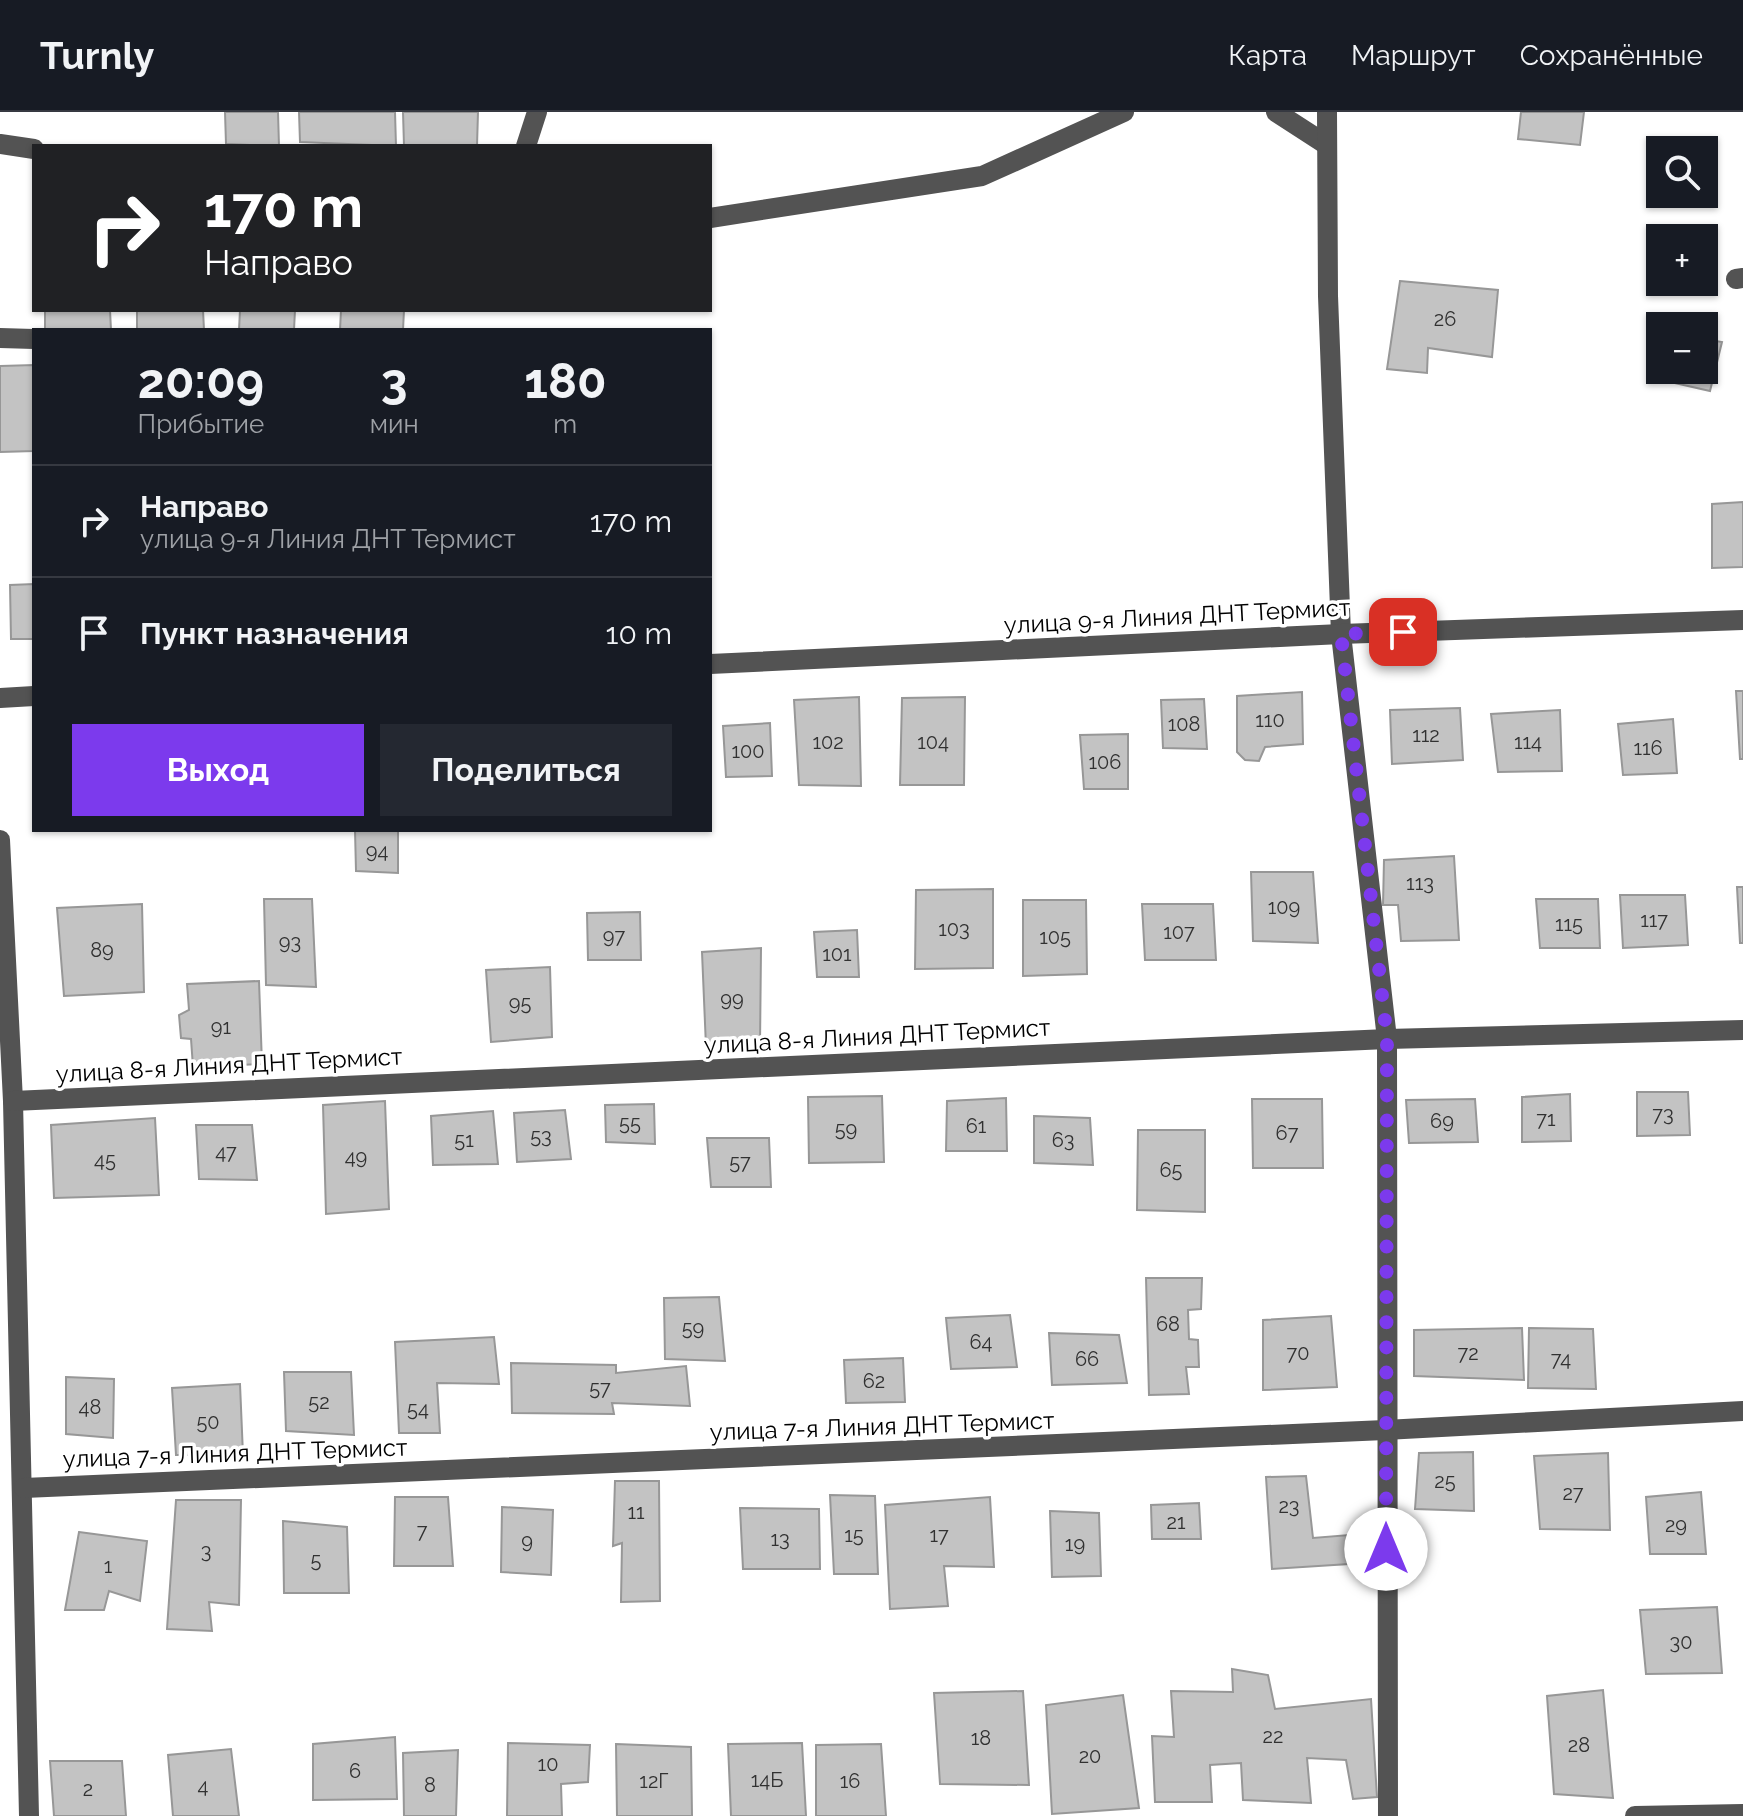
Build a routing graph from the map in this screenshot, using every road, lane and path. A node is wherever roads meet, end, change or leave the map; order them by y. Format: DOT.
graph roads {
  1 [pos="537,112"];
  2 [pos="1124,112"];
  3 [pos="1276,112"];
  4 [pos="1327,112"];
  5 [pos="0,144"];
  6 [pos="527,144"];
  7 [pos="1327,145"];
  8 [pos="32,149"];
  9 [pos="712,218"];
  10 [pos="0,338"];
  11 [pos="32,339"];
  12 [pos="1743,620"];
  13 [pos="1341,634"];
  14 [pos="712,664"];
  15 [pos="32,696"];
  16 [pos="0,698"];
  17 [pos="0,840"];
  18 [pos="1743,1030"];
  19 [pos="1387,1039"];
  20 [pos="13,1101"];
  21 [pos="1743,1411"];
  22 [pos="1385,1430"];
  23 [pos="24,1488"];
  24 [pos="1743,1814"];
  25 [pos="29,1816"];
  26 [pos="1388,1816"];
  27 [pos="1635,1816"];
  1 -- 6 [label="street"];
  2 -- 9 [label="street"];
  3 -- 7 [label="street"];
  4 -- 7 [label="street"];
  5 -- 8 [label="street"];
  7 -- 13 [label="street"];
  10 -- 11 [label="street"];
  12 -- 13 [label="street, улица 9-я Линия ДНТ Термист"];
  13 -- 14 [label="street, улица 9-я Линия ДНТ Термист"];
  13 -- 19 [label="street"];
  15 -- 16 [label="street"];
  17 -- 20 [label="street"];
  18 -- 19 [label="street, улица 8-я Линия ДНТ Термист"];
  19 -- 20 [label="street, улица 8-я Линия ДНТ Термист"];
  19 -- 22 [label="street"];
  20 -- 23 [label="street"];
  21 -- 22 [label="street, улица 7-я Линия ДНТ Термист"];
  22 -- 23 [label="street, улица 7-я Линия ДНТ Термист"];
  22 -- 26 [label="street"];
  23 -- 25 [label="street"];
  24 -- 27 [label="street"];
}
